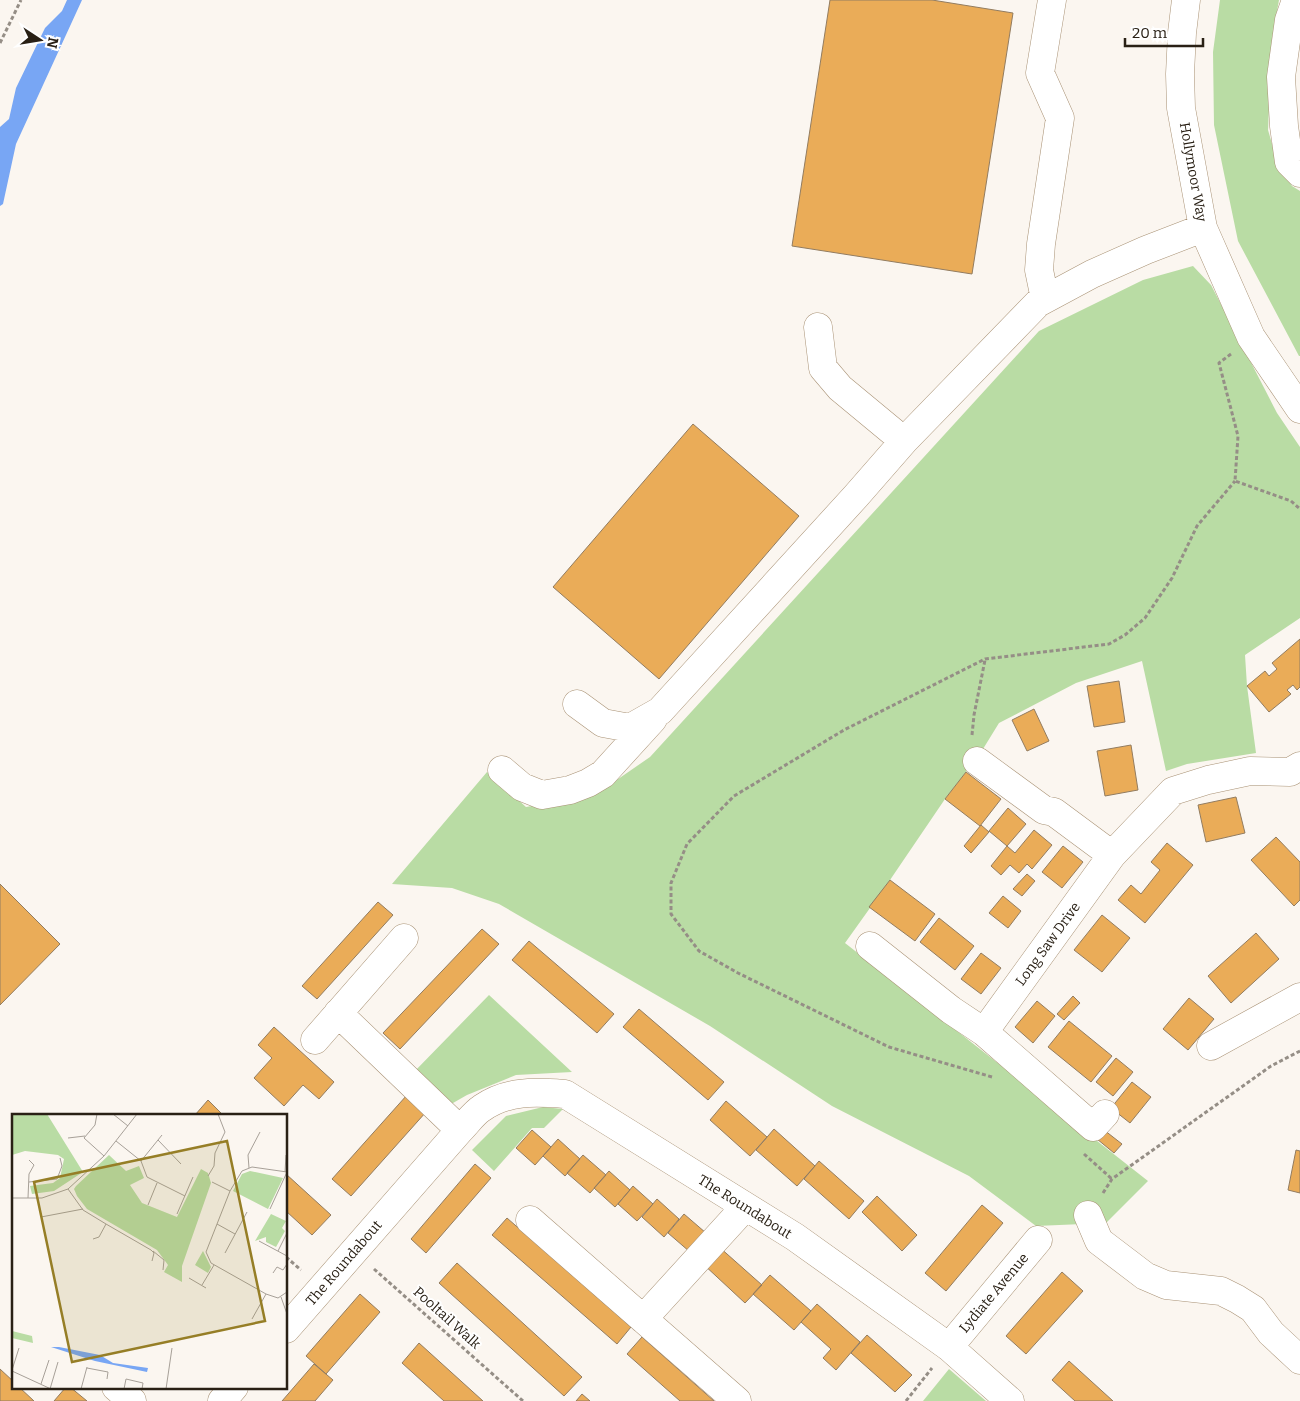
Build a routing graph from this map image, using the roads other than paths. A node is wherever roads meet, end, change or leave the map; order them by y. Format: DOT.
graph roads {
  1 [pos="1052,0"];
  2 [pos="1186,0"];
  3 [pos="1296,0"];
  4 [pos="1300,173"];
  5 [pos="1203,228"];
  6 [pos="1045,299"];
  7 [pos="818,327"];
  8 [pos="1300,409"];
  9 [pos="904,441"];
  10 [pos="577,704"];
  11 [pos="660,711"];
  12 [pos="977,761"];
  13 [pos="502,770"];
  14 [pos="1297,775"];
  15 [pos="1112,855"];
  16 [pos="404,938"];
  17 [pos="870,946"];
  18 [pos="1300,997"];
  19 [pos="338,1013"];
  20 [pos="984,1032"];
  21 [pos="315,1040"];
  22 [pos="1211,1046"];
  23 [pos="1105,1114"];
  24 [pos="460,1130"];
  25 [pos="745,1207"];
  26 [pos="1088,1215"];
  27 [pos="530,1220"];
  28 [pos="1038,1240"];
  29 [pos="643,1319"];
  30 [pos="288,1327"];
  31 [pos="950,1347"];
  32 [pos="1300,1360"];
  33 [pos="117,1388"];
  34 [pos="233,1388"];
  35 [pos="132,1401"];
  36 [pos="222,1401"];
  37 [pos="737,1401"];
  38 [pos="1010,1401"];
  1 -- 6 [label="street"];
  2 -- 5 [label="street, Hollymoor Way"];
  3 -- 4 [label="street"];
  5 -- 6 [label="street"];
  5 -- 8 [label="street, Hollymoor Way"];
  6 -- 9 [label="street"];
  7 -- 9 [label="street"];
  9 -- 11 [label="street"];
  10 -- 11 [label="street"];
  11 -- 13 [label="street"];
  12 -- 15 [label="street"];
  14 -- 15 [label="street, Long Saw Drive"];
  15 -- 20 [label="street, Long Saw Drive"];
  16 -- 19 [label="street"];
  17 -- 20 [label="street"];
  18 -- 22 [label="street"];
  19 -- 21 [label="street"];
  19 -- 24 [label="street"];
  20 -- 23 [label="street"];
  24 -- 25 [label="street, The Roundabout"];
  24 -- 30 [label="street, The Roundabout"];
  25 -- 29 [label="street"];
  25 -- 31 [label="street, The Roundabout"];
  26 -- 32 [label="street"];
  27 -- 29 [label="street"];
  28 -- 31 [label="street, Lydiate Avenue"];
  29 -- 37 [label="street"];
  31 -- 38 [label="street, The Roundabout"];
  33 -- 35 [label="street"];
  34 -- 36 [label="street"];
}
